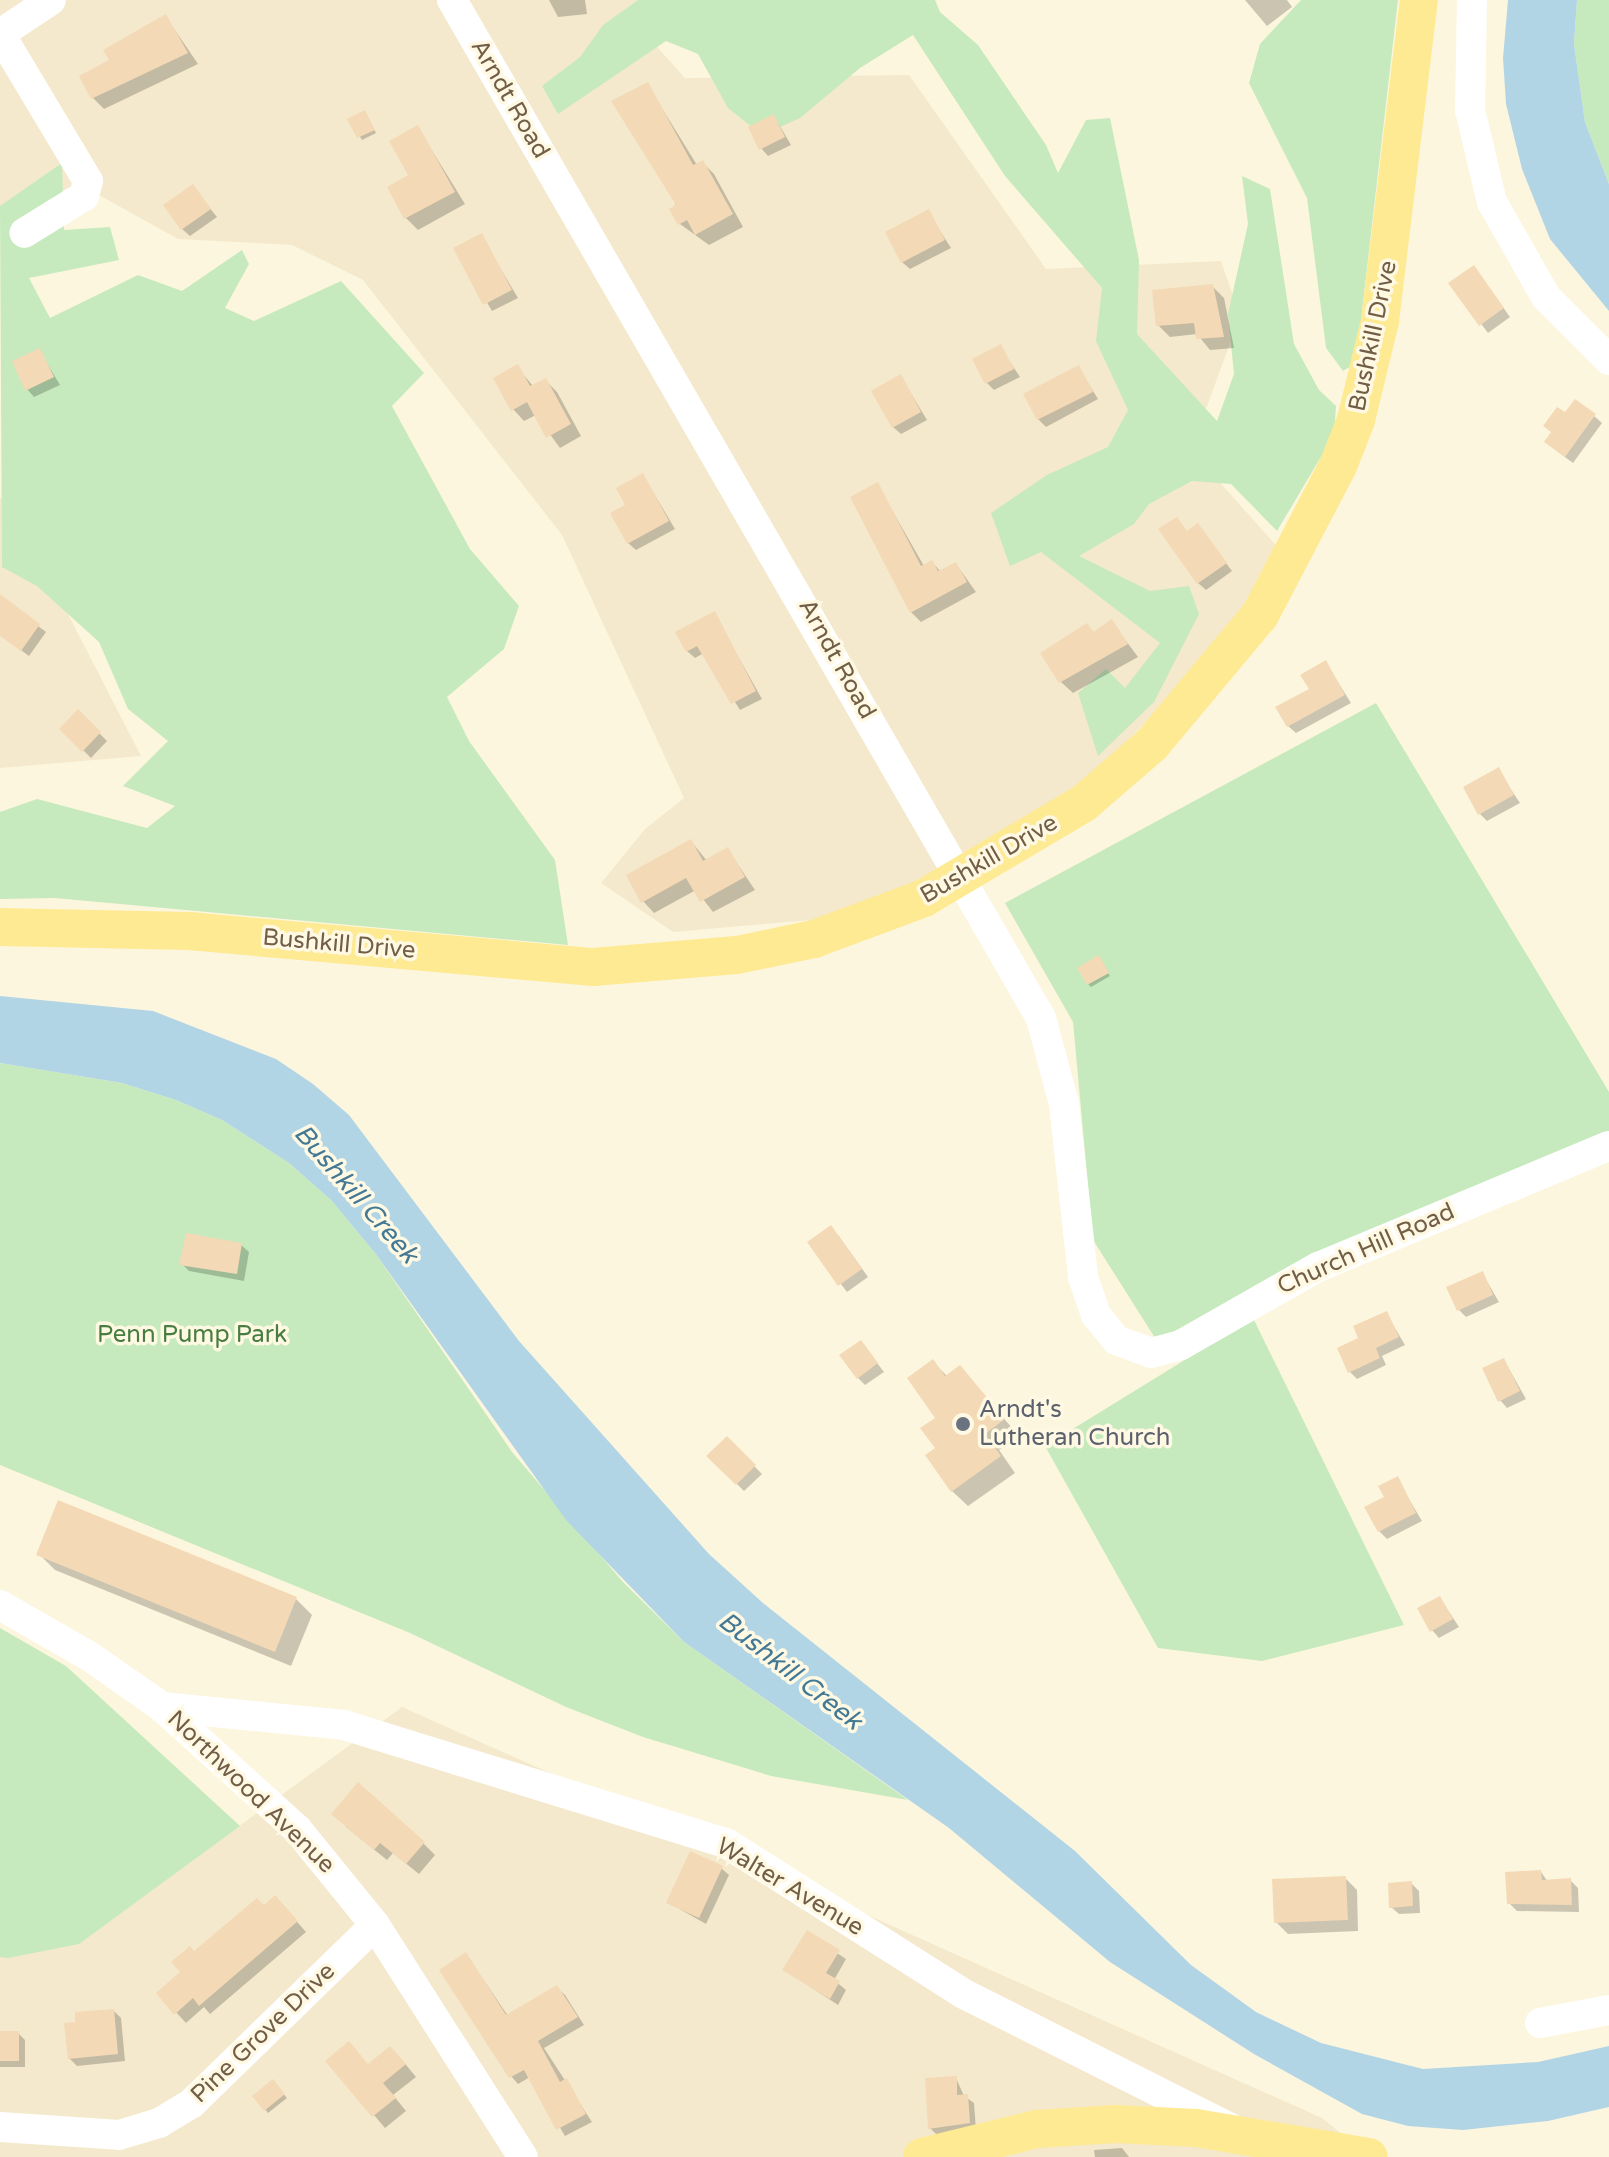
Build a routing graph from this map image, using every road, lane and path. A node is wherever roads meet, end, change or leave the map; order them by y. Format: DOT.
graph roads {
  1 [pos="51,0"];
  2 [pos="452,0"];
  3 [pos="1419,0"];
  4 [pos="1472,0"];
  5 [pos="0,34"];
  6 [pos="24,233"];
  7 [pos="1609,360"];
  8 [pos="960,880"];
  9 [pos="0,927"];
  10 [pos="1609,1146"];
  11 [pos="1128,1348"];
  12 [pos="0,1605"];
  13 [pos="162,1707"];
  14 [pos="375,1925"];
  15 [pos="1609,2010"];
  16 [pos="1540,2023"];
  17 [pos="0,2127"];
  18 [pos="1243,2134"];
  19 [pos="523,2157"];
  20 [pos="922,2157"];
  21 [pos="1369,2157"];
  1 -- 5 [label="street"];
  2 -- 8 [label="street, Arndt Road"];
  3 -- 8 [label="main road, Bushkill Drive"];
  4 -- 7 [label="street"];
  5 -- 6 [label="street"];
  8 -- 9 [label="main road, Bushkill Drive"];
  8 -- 11 [label="street, Arndt Road"];
  10 -- 11 [label="street, Church Hill Road"];
  12 -- 13 [label="street, Northwood Avenue"];
  13 -- 14 [label="street, Northwood Avenue"];
  13 -- 18 [label="street, Walter Avenue"];
  14 -- 17 [label="street, Pine Grove Drive"];
  14 -- 19 [label="street, Northwood Avenue"];
  15 -- 16 [label="street"];
  18 -- 20 [label="main road"];
  18 -- 21 [label="main road"];
}
